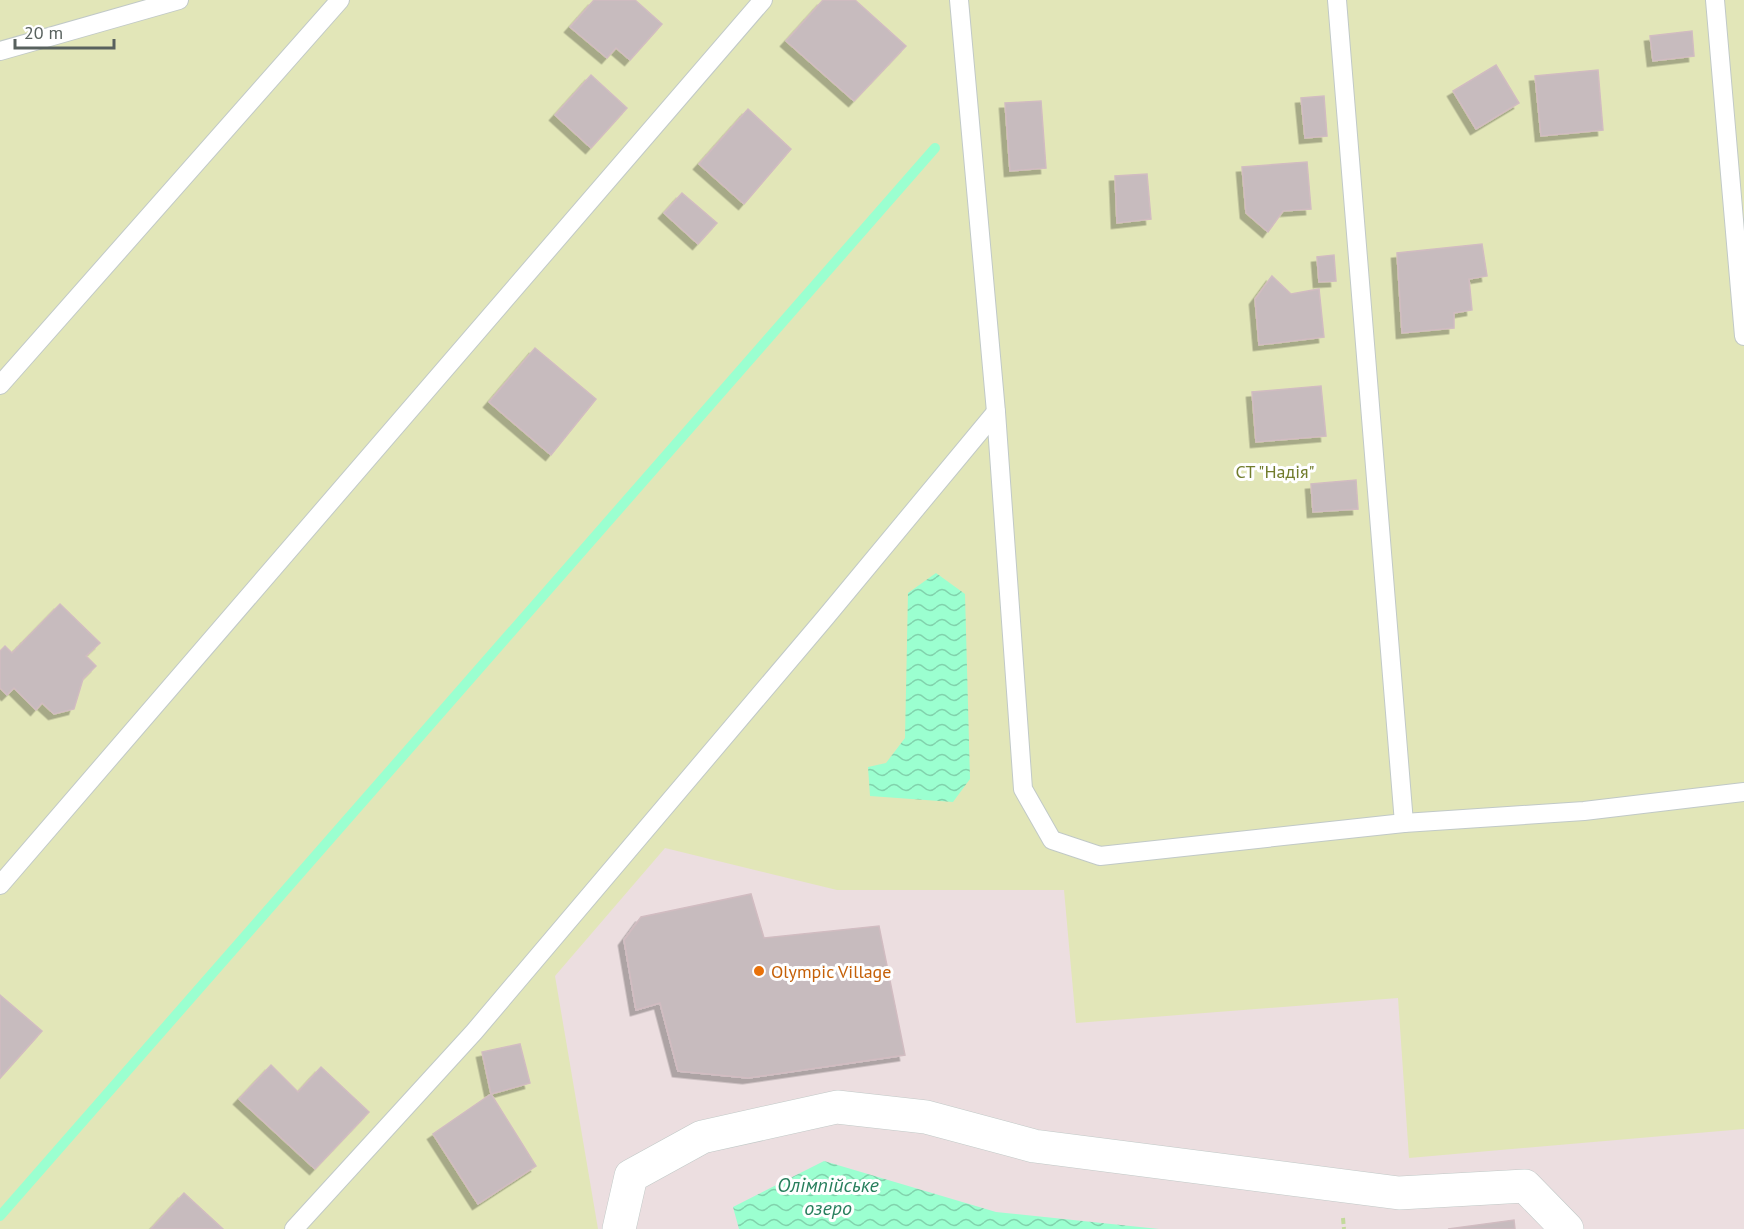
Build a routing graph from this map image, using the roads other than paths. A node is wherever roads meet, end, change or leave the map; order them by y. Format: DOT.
graph roads {
  1 [pos="179,0"];
  2 [pos="340,0"];
  3 [pos="763,0"];
  4 [pos="959,0"];
  5 [pos="1337,0"];
  6 [pos="1715,0"];
  7 [pos="0,51"];
  8 [pos="1744,336"];
  9 [pos="0,385"];
  10 [pos="996,412"];
  11 [pos="1744,792"];
  12 [pos="1404,823"];
  13 [pos="0,885"];
  14 [pos="294,1229"];
  15 [pos="619,1229"];
  16 [pos="1567,1229"];
  1 -- 7 [label="lane"];
  2 -- 9 [label="lane"];
  3 -- 13 [label="lane"];
  4 -- 10 [label="lane"];
  5 -- 12 [label="lane"];
  6 -- 8 [label="lane"];
  10 -- 12 [label="lane"];
  10 -- 14 [label="lane"];
  11 -- 12 [label="lane"];
  15 -- 16 [label="street"];
}
